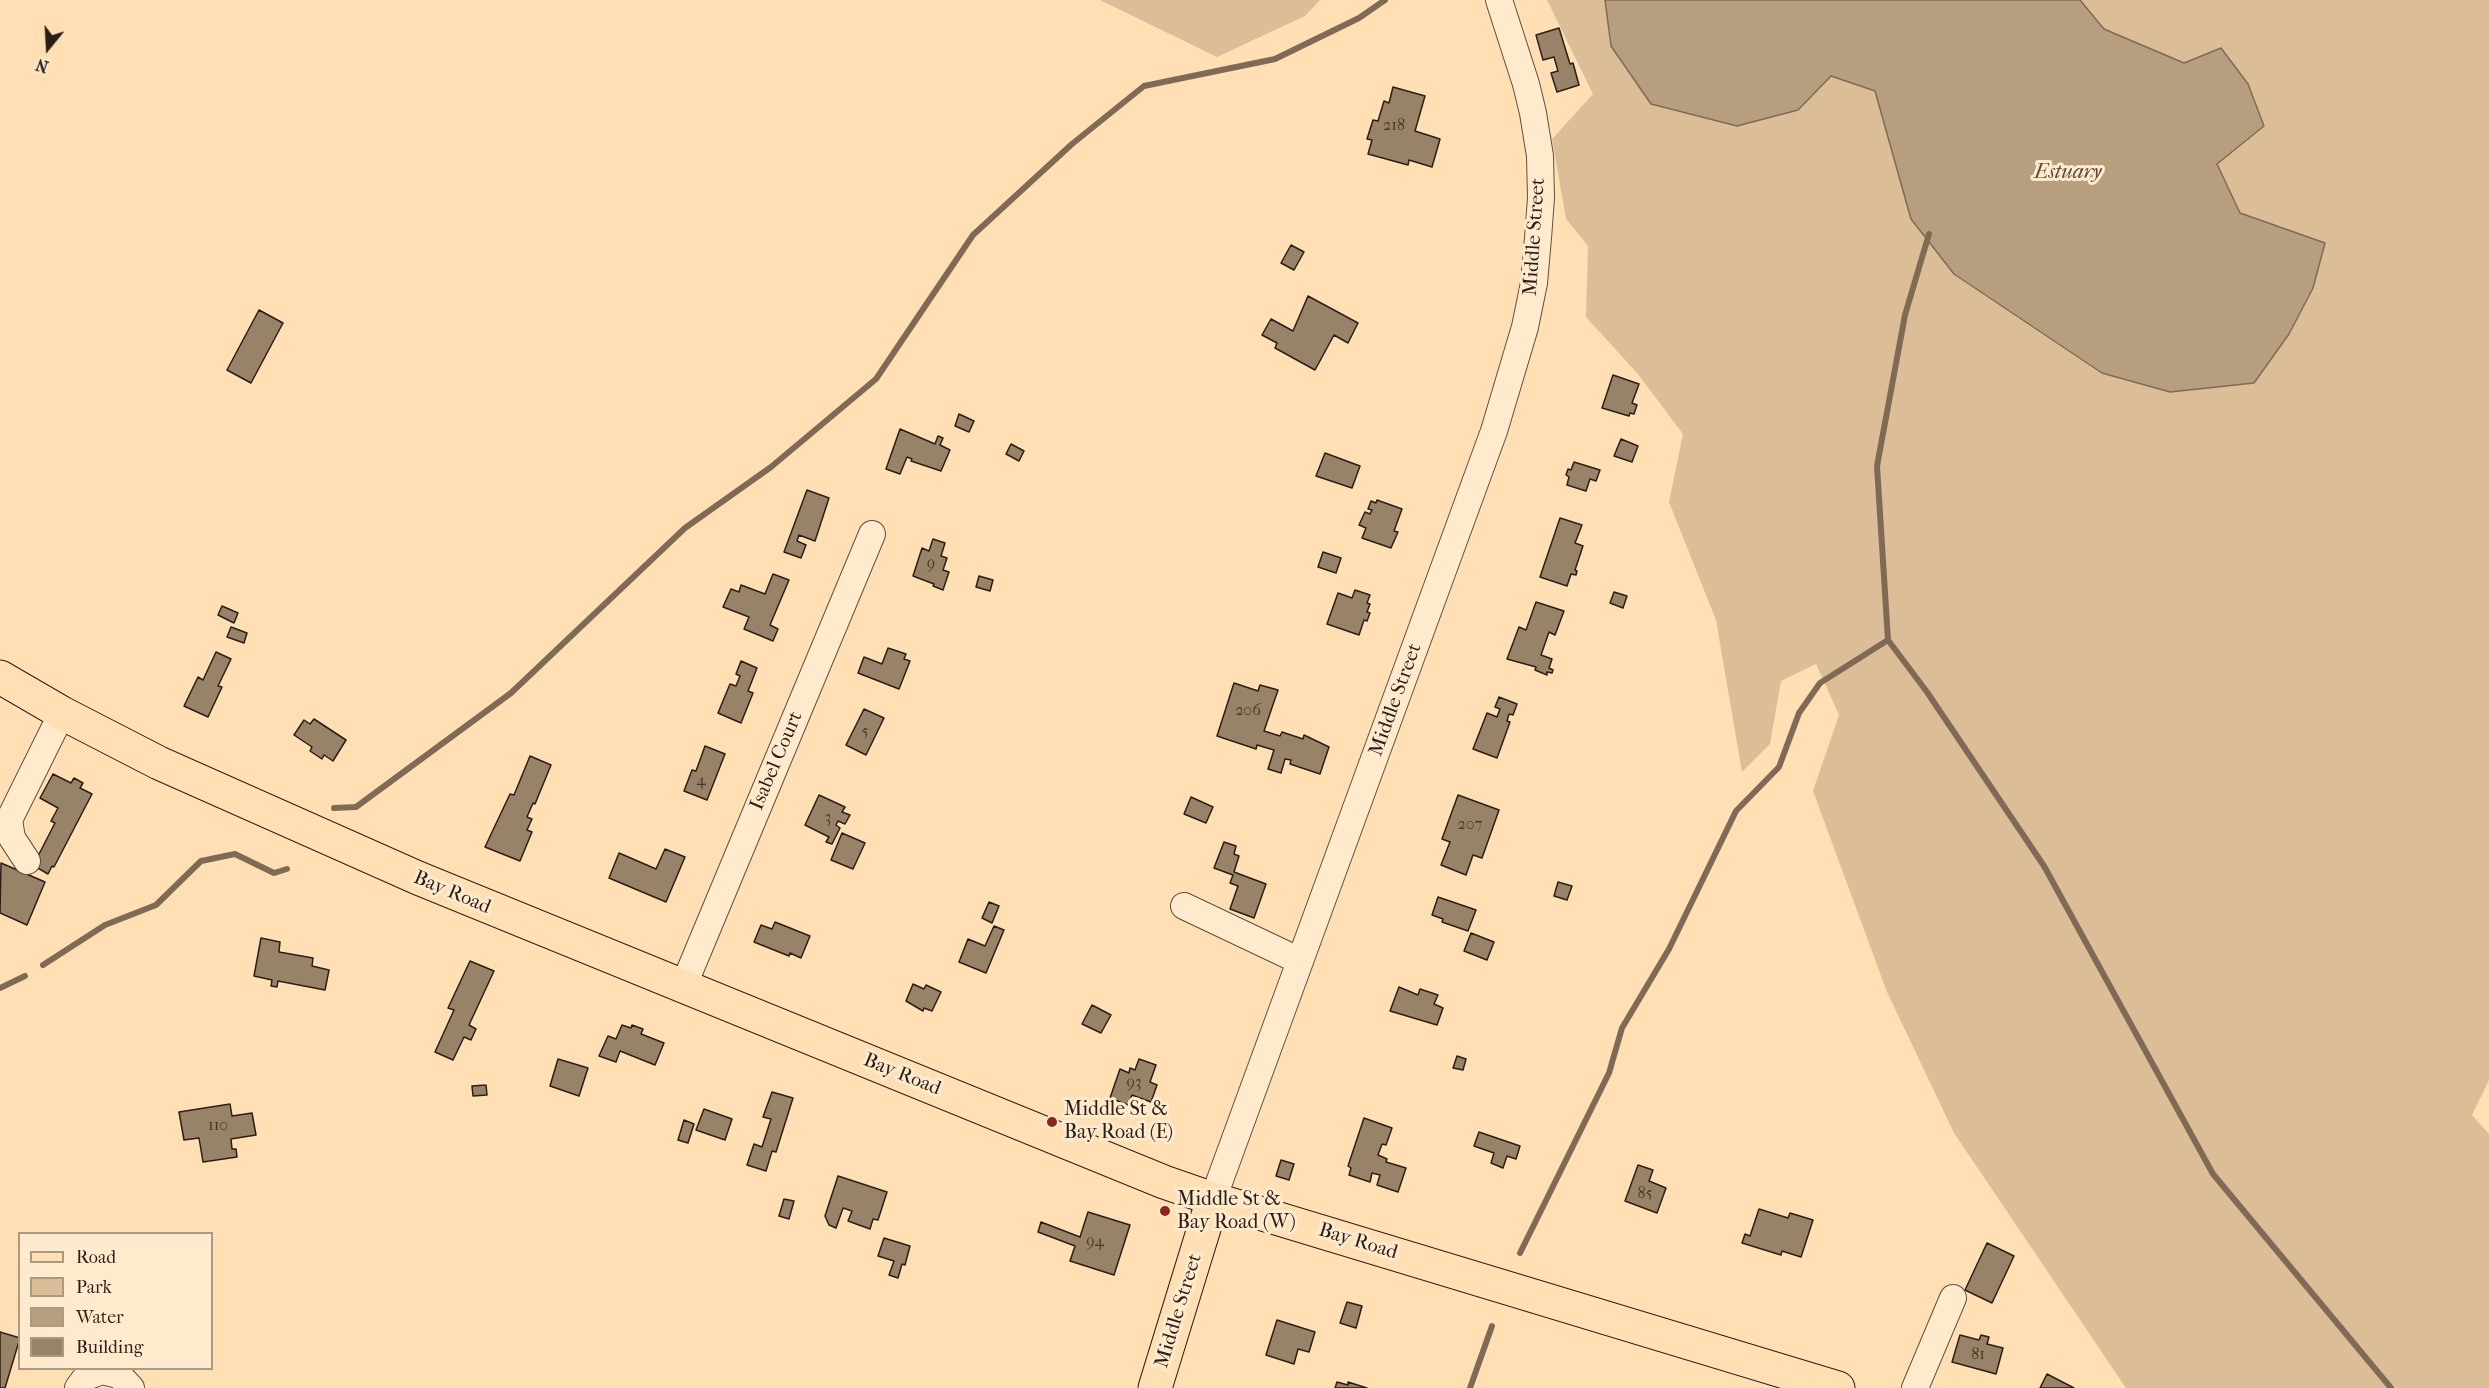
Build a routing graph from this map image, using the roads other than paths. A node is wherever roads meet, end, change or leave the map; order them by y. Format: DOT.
graph roads {
  1 [pos="1499,0"];
  2 [pos="872,534"];
  3 [pos="0,677"];
  4 [pos="62,713"];
  5 [pos="27,861"];
  6 [pos="1184,906"];
  7 [pos="1300,961"];
  8 [pos="683,987"];
  9 [pos="1213,1199"];
  10 [pos="1953,1298"];
  11 [pos="78,1388"];
  12 [pos="131,1388"];
  13 [pos="1155,1388"];
  14 [pos="1838,1388"];
  15 [pos="1915,1388"];
  1 -- 7 [label="street, Middle Street"];
  2 -- 8 [label="street, Isabel Court"];
  3 -- 4 [label="main road, Bay Road"];
  4 -- 5 [label="street"];
  4 -- 8 [label="main road, Bay Road"];
  6 -- 7 [label="street"];
  7 -- 9 [label="street, Middle Street"];
  8 -- 9 [label="main road, Bay Road"];
  9 -- 13 [label="main road, Middle Street"];
  9 -- 14 [label="main road, Bay Road"];
  10 -- 15 [label="street"];
  11 -- 12 [label="street"];
}
